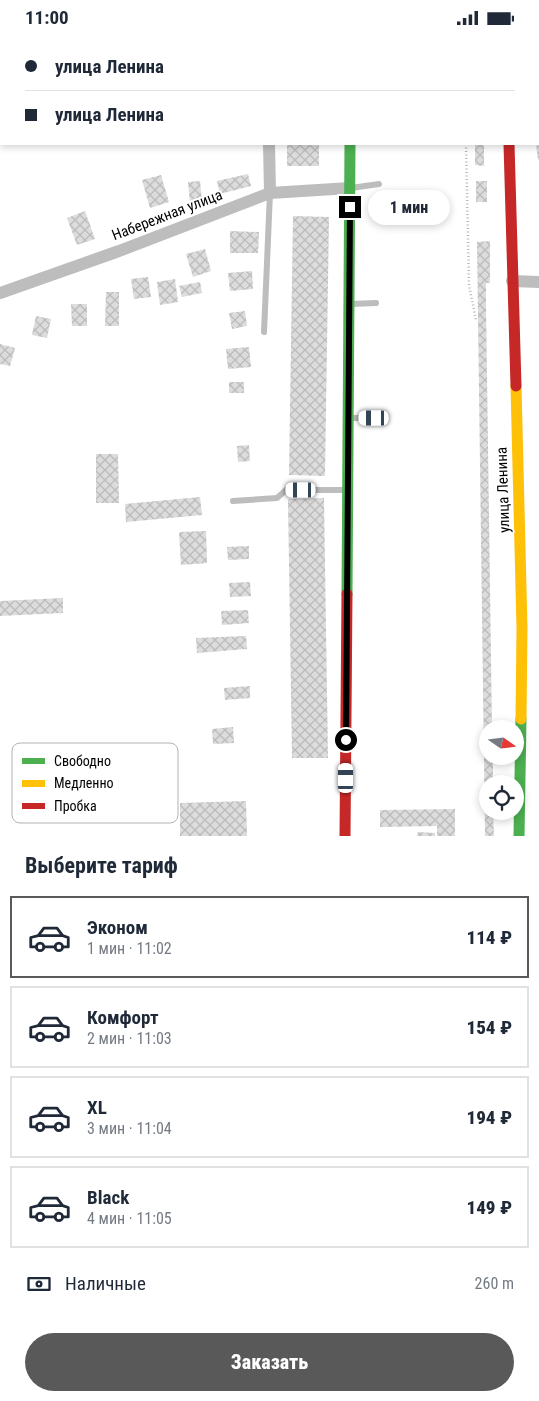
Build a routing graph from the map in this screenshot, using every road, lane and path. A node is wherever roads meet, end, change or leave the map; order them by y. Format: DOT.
graph roads {
  1 [pos="269,145"];
  2 [pos="350,145"];
  3 [pos="466,145"];
  4 [pos="509,145"];
  5 [pos="379,184"];
  6 [pos="350,188"];
  7 [pos="270,193"];
  8 [pos="512,281"];
  9 [pos="539,282"];
  10 [pos="0,293"];
  11 [pos="376,303"];
  12 [pos="349,304"];
  13 [pos="476,320"];
  14 [pos="264,331"];
  15 [pos="349,418"];
  16 [pos="374,418"];
  17 [pos="348,489"];
  18 [pos="232,501"];
  19 [pos="345,836"];
  20 [pos="520,836"];
  1 -- 7 [label="street"];
  2 -- 6 [label="main road"];
  3 -- 13 [label="path"];
  4 -- 8 [label="main road, улица Ленина"];
  5 -- 6 [label="lane"];
  6 -- 7 [label="street, Набережная улица"];
  6 -- 12 [label="main road"];
  7 -- 10 [label="street, Набережная улица"];
  7 -- 14 [label="lane"];
  8 -- 9 [label="street"];
  8 -- 20 [label="main road, улица Ленина"];
  11 -- 12 [label="lane"];
  12 -- 15 [label="main road"];
  15 -- 16 [label="lane"];
  15 -- 17 [label="main road"];
  17 -- 18 [label="lane"];
  17 -- 19 [label="main road"];
}
